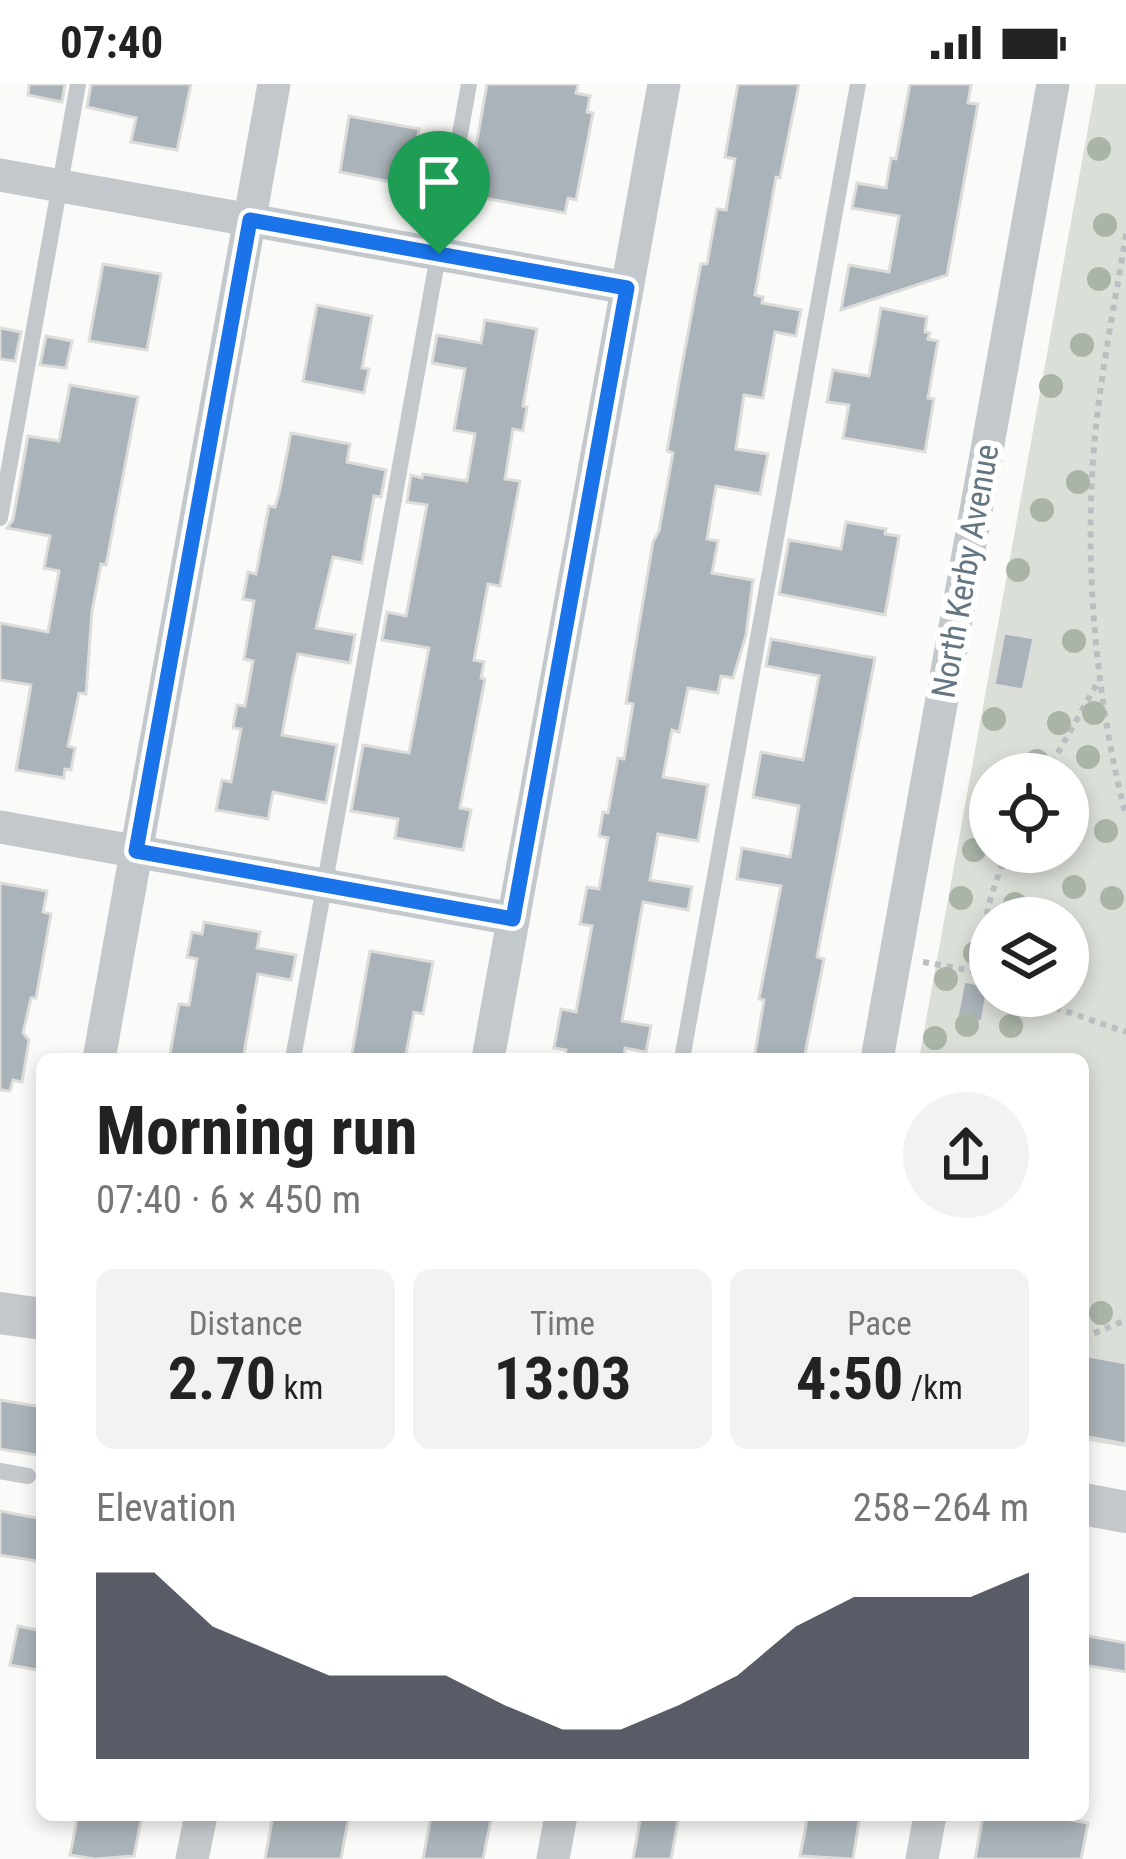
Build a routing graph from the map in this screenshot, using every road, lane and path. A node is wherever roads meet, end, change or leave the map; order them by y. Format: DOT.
graph roads {
  1 [pos="78,84"];
  2 [pos="274,84"];
  3 [pos="470,84"];
  4 [pos="664,84"];
  5 [pos="858,84"];
  6 [pos="1053,84"];
  7 [pos="0,175"];
  8 [pos="60,186"];
  9 [pos="250,220"];
  10 [pos="1126,234"];
  11 [pos="439,254"];
  12 [pos="627,288"];
  13 [pos="0,518"];
  14 [pos="1101,677"];
  15 [pos="1058,753"];
  16 [pos="1126,816"];
  17 [pos="0,826"];
  18 [pos="136,851"];
  19 [pos="324,884"];
  20 [pos="513,919"];
  21 [pos="895,957"];
  22 [pos="969,970"];
  23 [pos="1082,1017"];
  24 [pos="1126,1032"];
  25 [pos="100,1053"];
  26 [pos="294,1053"];
  27 [pos="489,1053"];
  28 [pos="683,1053"];
  29 [pos="878,1053"];
  30 [pos="0,1313"];
  31 [pos="36,1318"];
  32 [pos="1126,1320"];
  33 [pos="1089,1335"];
  34 [pos="0,1471"];
  35 [pos="28,1476"];
  36 [pos="1089,1505"];
  37 [pos="1126,1512"];
  38 [pos="200,1821"];
  39 [pos="560,1821"];
  40 [pos="929,1821"];
  41 [pos="192,1859"];
  42 [pos="553,1859"];
  43 [pos="922,1859"];
  1 -- 8 [label="lane"];
  2 -- 9 [label="street"];
  3 -- 11 [label="lane"];
  4 -- 12 [label="street"];
  5 -- 28 [label="lane"];
  6 -- 21 [label="street, North Kerby Avenue"];
  7 -- 8 [label="street"];
  8 -- 9 [label="street"];
  8 -- 13 [label="lane"];
  9 -- 11 [label="street"];
  9 -- 18 [label="street"];
  10 -- 14 [label="path"];
  11 -- 12 [label="street"];
  11 -- 19 [label="lane"];
  12 -- 20 [label="street"];
  14 -- 15 [label="path"];
  14 -- 16 [label="path"];
  17 -- 18 [label="street"];
  18 -- 19 [label="street"];
  18 -- 25 [label="street"];
  19 -- 20 [label="street"];
  19 -- 26 [label="lane"];
  20 -- 27 [label="street"];
  21 -- 22 [label="path"];
  21 -- 29 [label="street, North Kerby Avenue"];
  23 -- 24 [label="path"];
  30 -- 31 [label="street"];
  32 -- 33 [label="path"];
  34 -- 35 [label="lane"];
  36 -- 37 [label="street"];
  38 -- 41 [label="street"];
  39 -- 42 [label="street"];
  40 -- 43 [label="street"];
}
